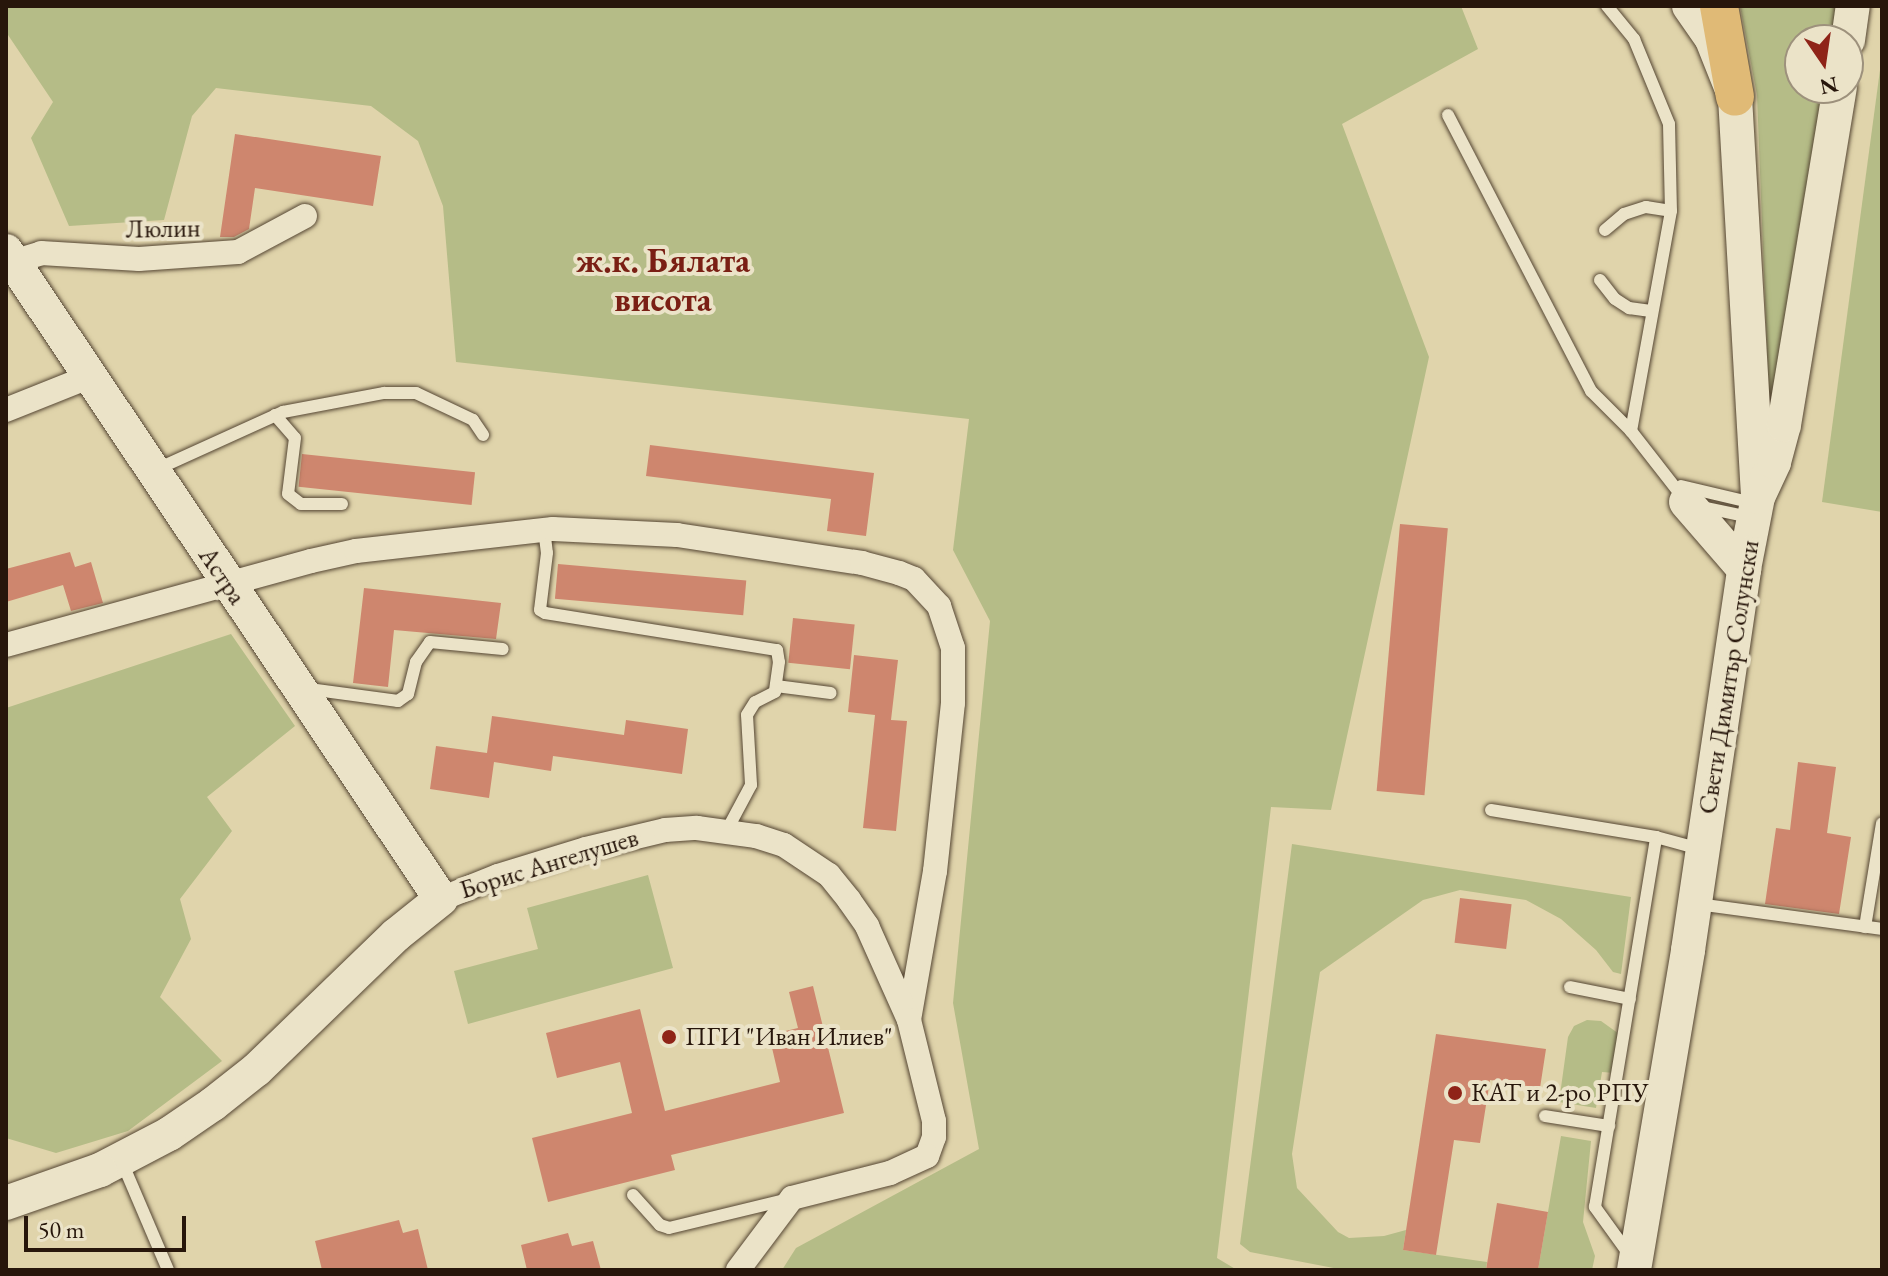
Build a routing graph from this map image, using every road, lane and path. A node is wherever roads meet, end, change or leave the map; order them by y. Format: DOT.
graph roads {
  1 [pos="1607,6"];
  2 [pos="1689,6"];
  3 [pos="1719,6"];
  4 [pos="1735,97"];
  5 [pos="1837,104"];
  6 [pos="1448,115"];
  7 [pos="1671,211"];
  8 [pos="305,216"];
  9 [pos="1605,230"];
  10 [pos="9,259"];
  11 [pos="1600,280"];
  12 [pos="1651,311"];
  13 [pos="91,376"];
  14 [pos="6,410"];
  15 [pos="275,415"];
  16 [pos="1631,431"];
  17 [pos="483,435"];
  18 [pos="152,471"];
  19 [pos="1678,492"];
  20 [pos="342,504"];
  21 [pos="1756,506"];
  22 [pos="544,529"];
  23 [pos="1744,569"];
  24 [pos="226,583"];
  25 [pos="6,645"];
  26 [pos="503,649"];
  27 [pos="776,686"];
  28 [pos="297,688"];
  29 [pos="831,693"];
  30 [pos="1491,810"];
  31 [pos="1882,823"];
  32 [pos="727,830"];
  33 [pos="1656,837"];
  34 [pos="1702,850"];
  35 [pos="441,899"];
  36 [pos="1695,903"];
  37 [pos="1865,927"];
  38 [pos="1882,929"];
  39 [pos="1570,987"];
  40 [pos="1630,999"];
  41 [pos="909,1020"];
  42 [pos="1545,1116"];
  43 [pos="1609,1126"];
  44 [pos="120,1159"];
  45 [pos="633,1195"];
  46 [pos="792,1198"];
  47 [pos="6,1203"];
  48 [pos="1634,1267"];
  49 [pos="168,1270"];
  50 [pos="738,1270"];
  1 -- 7 [label="lane"];
  2 -- 4 [label="main road"];
  3 -- 4 [label="main road"];
  4 -- 21 [label="main road"];
  5 -- 21 [label="main road, Свети Димитър Солунски"];
  6 -- 16 [label="lane"];
  7 -- 9 [label="lane"];
  7 -- 12 [label="lane"];
  8 -- 10 [label="street, Люлин"];
  10 -- 13 [label="main road, Астра"];
  11 -- 12 [label="lane"];
  12 -- 16 [label="lane"];
  13 -- 14 [label="street"];
  13 -- 18 [label="main road, Астра"];
  15 -- 17 [label="lane"];
  15 -- 18 [label="lane"];
  15 -- 20 [label="lane"];
  16 -- 19 [label="lane"];
  18 -- 24 [label="main road, Астра"];
  19 -- 21 [label="lane"];
  19 -- 21 [label="lane"];
  19 -- 23 [label="main road"];
  21 -- 23 [label="main road, Свети Димитър Солунски"];
  22 -- 24 [label="street"];
  22 -- 27 [label="lane"];
  22 -- 41 [label="street"];
  23 -- 34 [label="main road, Свети Димитър Солунски"];
  24 -- 25 [label="street"];
  24 -- 28 [label="main road, Астра"];
  26 -- 28 [label="lane"];
  27 -- 29 [label="lane"];
  27 -- 32 [label="lane"];
  28 -- 35 [label="main road, Астра"];
  30 -- 33 [label="lane"];
  31 -- 37 [label="lane"];
  32 -- 35 [label="street, Борис Ангелушев"];
  32 -- 41 [label="street, Борис Ангелушев"];
  33 -- 34 [label="lane"];
  33 -- 40 [label="lane"];
  34 -- 36 [label="main road, Свети Димитър Солунски"];
  35 -- 44 [label="main road, Борис Ангелушев"];
  36 -- 37 [label="lane"];
  36 -- 48 [label="main road, Свети Димитър Солунски"];
  37 -- 38 [label="lane"];
  39 -- 40 [label="lane"];
  40 -- 43 [label="lane"];
  41 -- 46 [label="street, Борис Ангелушев"];
  42 -- 43 [label="lane"];
  43 -- 48 [label="lane"];
  44 -- 47 [label="main road, Борис Ангелушев"];
  44 -- 49 [label="lane"];
  45 -- 46 [label="lane"];
  46 -- 50 [label="street"];
}
